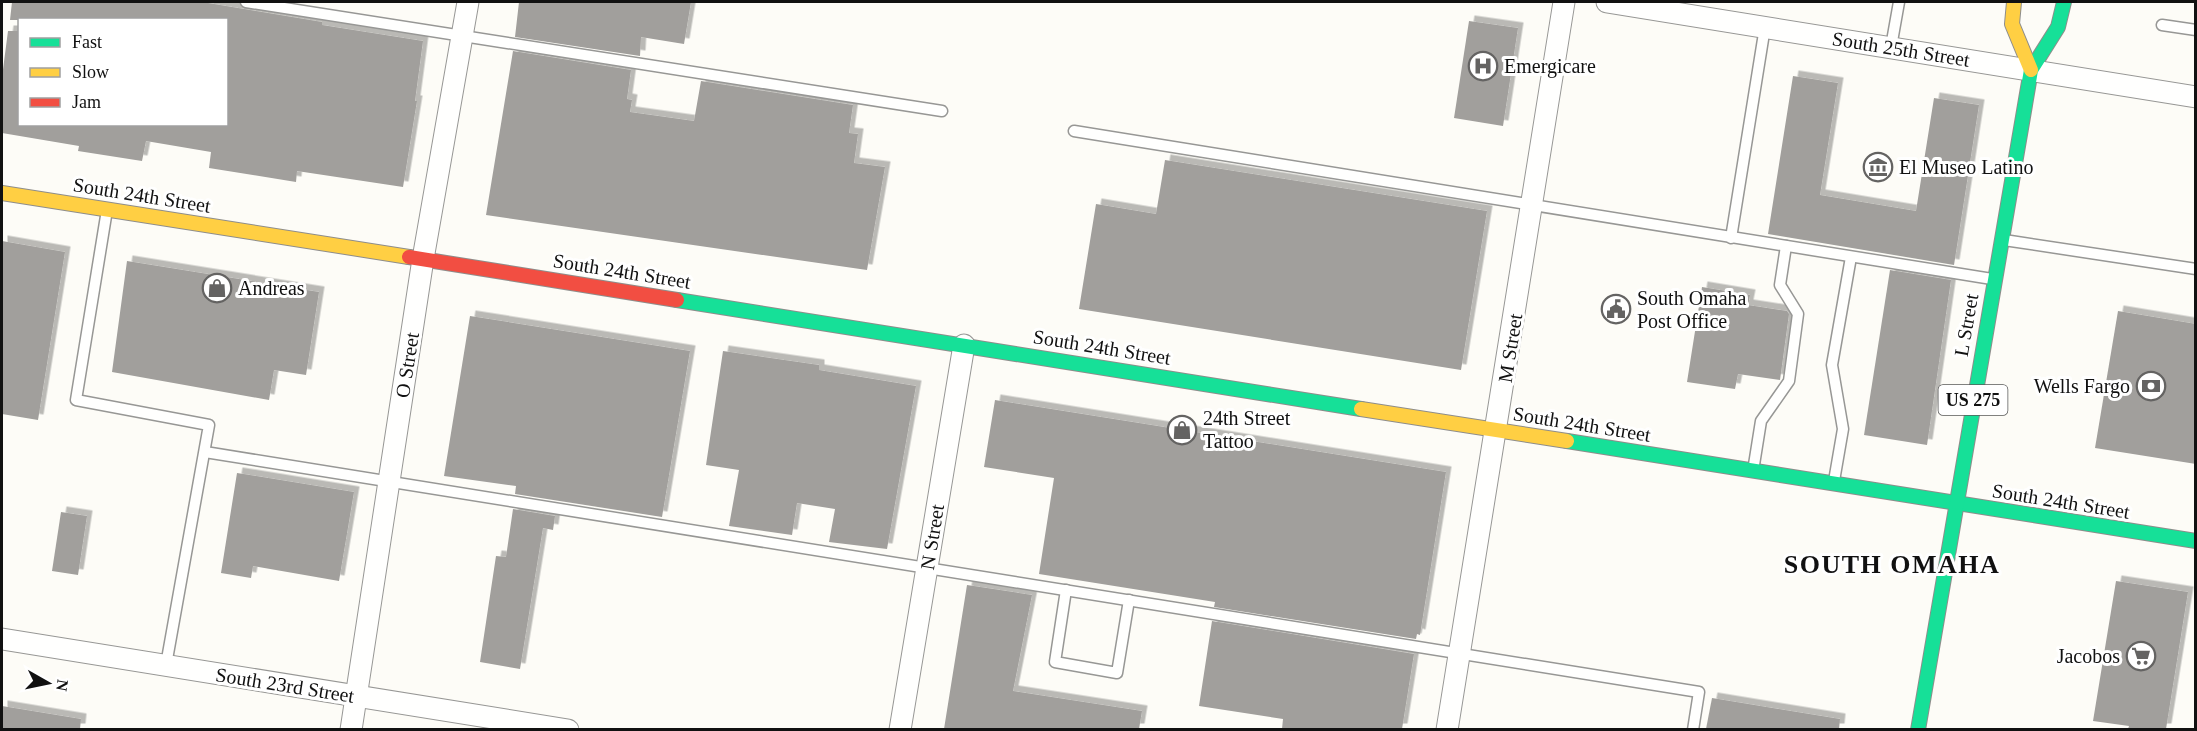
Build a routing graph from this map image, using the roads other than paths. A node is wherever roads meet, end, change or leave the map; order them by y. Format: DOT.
graph roads {
  1 [pos="246,2"];
  2 [pos="468,2"];
  3 [pos="1564,2"];
  4 [pos="1607,2"];
  5 [pos="1899,2"];
  6 [pos="2014,2"];
  7 [pos="2064,2"];
  8 [pos="1645,4"];
  9 [pos="2162,26"];
  10 [pos="1765,27"];
  11 [pos="2196,30"];
  12 [pos="463,36"];
  13 [pos="1891,47"];
  14 [pos="2031,70"];
  15 [pos="2196,97"];
  16 [pos="942,111"];
  17 [pos="1074,131"];
  18 [pos="2,193"];
  19 [pos="1532,206"];
  20 [pos="107,209"];
  21 [pos="1731,238"];
  22 [pos="2001,240"];
  23 [pos="1786,246"];
  24 [pos="1851,256"];
  25 [pos="423,259"];
  26 [pos="2196,269"];
  27 [pos="1994,279"];
  28 [pos="964,345"];
  29 [pos="1497,430"];
  30 [pos="205,452"];
  31 [pos="1753,471"];
  32 [pos="389,481"];
  33 [pos="1834,484"];
  34 [pos="1955,504"];
  35 [pos="2196,541"];
  36 [pos="927,567"];
  37 [pos="1066,590"];
  38 [pos="1129,600"];
  39 [pos="2,639"];
  40 [pos="1461,653"];
  41 [pos="166,665"];
  42 [pos="356,696"];
  43 [pos="351,729"];
  44 [pos="568,729"];
  45 [pos="900,729"];
  46 [pos="1448,729"];
  47 [pos="1693,729"];
  48 [pos="1921,729"];
  1 -- 12 [label="lane"];
  2 -- 12 [label="street, O Street"];
  3 -- 19 [label="street, M Street"];
  4 -- 8 [label="street, South 25th Street"];
  5 -- 13 [label="lane"];
  6 -- 14 [label="main road"];
  7 -- 14 [label="main road, L Street / US 275"];
  8 -- 10 [label="street, South 25th Street"];
  9 -- 11 [label="lane"];
  10 -- 13 [label="street, South 25th Street"];
  10 -- 21 [label="lane"];
  12 -- 16 [label="lane"];
  12 -- 25 [label="street, O Street"];
  13 -- 14 [label="street, South 25th Street"];
  14 -- 15 [label="street, South 25th Street"];
  14 -- 22 [label="main road, L Street / US 275"];
  17 -- 19 [label="lane"];
  18 -- 20 [label="main road, South 24th Street"];
  19 -- 21 [label="lane"];
  19 -- 29 [label="street, M Street"];
  20 -- 25 [label="main road, South 24th Street"];
  20 -- 30 [label="lane"];
  21 -- 23 [label="lane"];
  22 -- 26 [label="lane"];
  22 -- 27 [label="main road, L Street / US 275"];
  23 -- 24 [label="lane"];
  23 -- 31 [label="lane"];
  24 -- 27 [label="lane"];
  24 -- 33 [label="lane"];
  25 -- 28 [label="main road, South 24th Street"];
  25 -- 32 [label="street, O Street"];
  27 -- 34 [label="main road, L Street / US 275"];
  28 -- 29 [label="main road, South 24th Street"];
  28 -- 36 [label="street, N Street"];
  29 -- 31 [label="main road, South 24th Street"];
  29 -- 40 [label="street, M Street"];
  30 -- 32 [label="lane"];
  30 -- 41 [label="lane"];
  31 -- 33 [label="main road, South 24th Street"];
  32 -- 36 [label="lane"];
  32 -- 42 [label="street, O Street"];
  33 -- 34 [label="main road, South 24th Street"];
  34 -- 35 [label="main road, South 24th Street"];
  34 -- 48 [label="main road, L Street / US 275"];
  36 -- 37 [label="lane"];
  36 -- 45 [label="street, N Street"];
  37 -- 38 [label="lane"];
  37 -- 38 [label="lane"];
  38 -- 40 [label="lane"];
  39 -- 41 [label="street, South 23rd Street"];
  40 -- 46 [label="street, M Street"];
  40 -- 47 [label="lane"];
  41 -- 42 [label="street, South 23rd Street"];
  42 -- 43 [label="street, O Street"];
  42 -- 44 [label="street, South 23rd Street"];
}
